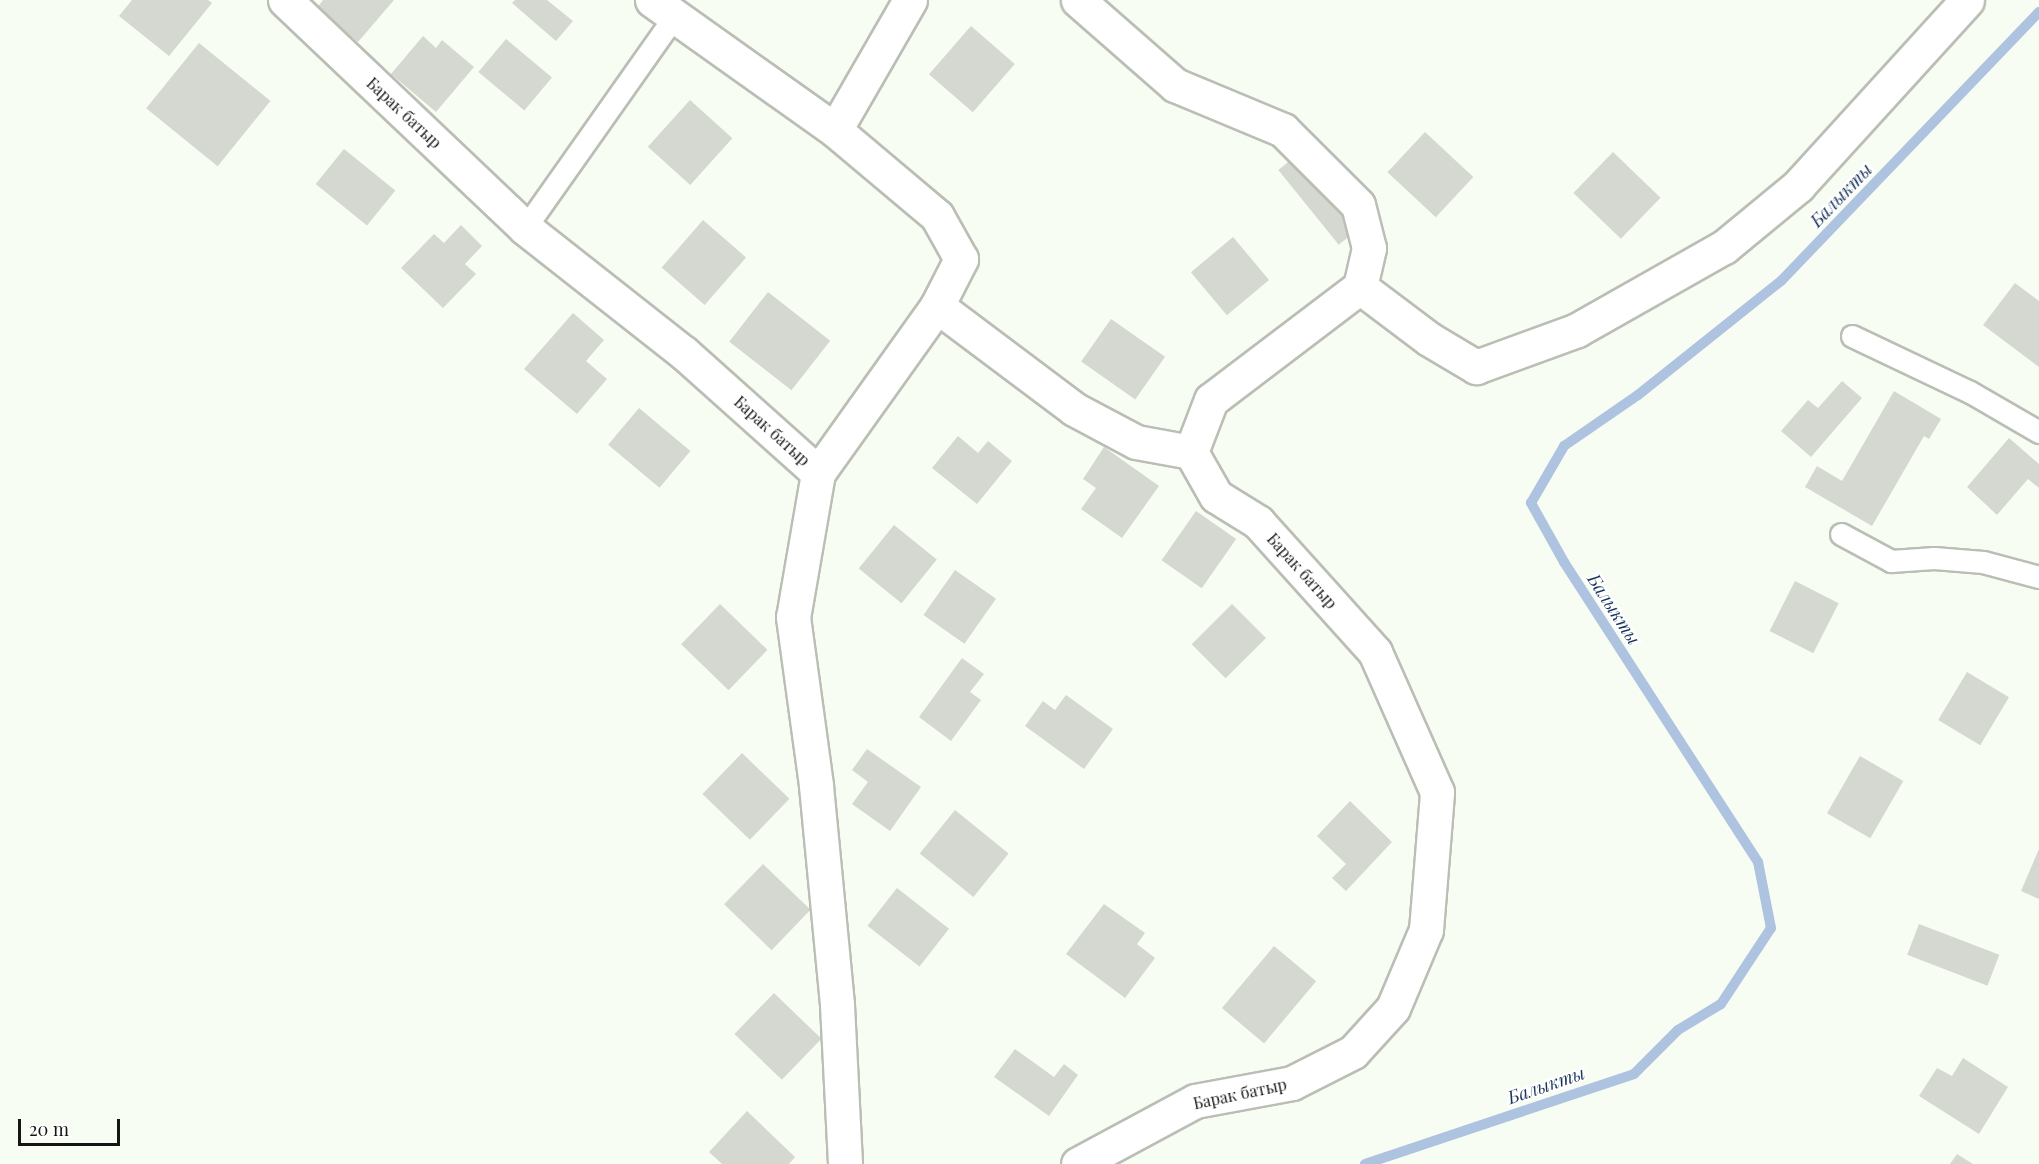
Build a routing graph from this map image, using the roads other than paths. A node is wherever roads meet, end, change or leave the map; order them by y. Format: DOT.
graph roads {
  1 [pos="285,0"];
  2 [pos="910,0"];
  3 [pos="1078,0"];
  4 [pos="1967,0"];
  5 [pos="664,7"];
  6 [pos="834,130"];
  7 [pos="525,228"];
  8 [pos="1360,287"];
  9 [pos="937,306"];
  10 [pos="1852,336"];
  11 [pos="2038,427"];
  12 [pos="1191,452"];
  13 [pos="818,473"];
  14 [pos="1841,534"];
  15 [pos="2039,576"];
  16 [pos="845,1164"];
  17 [pos="1078,1164"];
  1 -- 7 [label="street, Барак батыр"];
  2 -- 6 [label="street"];
  3 -- 8 [label="street"];
  4 -- 8 [label="street"];
  5 -- 6 [label="street"];
  5 -- 7 [label="lane"];
  6 -- 9 [label="street"];
  7 -- 13 [label="street, Барак батыр"];
  8 -- 12 [label="street"];
  9 -- 12 [label="street"];
  9 -- 13 [label="street"];
  10 -- 11 [label="lane"];
  12 -- 17 [label="street, Барак батыр"];
  13 -- 16 [label="street, Барак батыр"];
  14 -- 15 [label="lane"];
}
